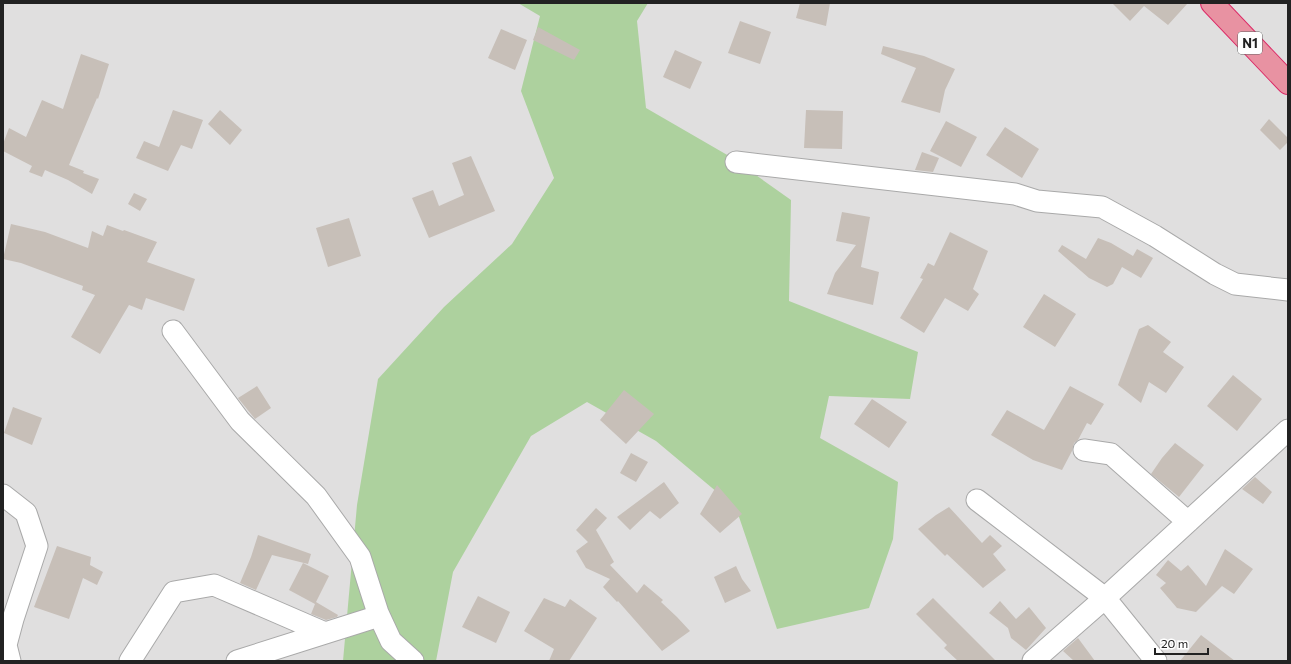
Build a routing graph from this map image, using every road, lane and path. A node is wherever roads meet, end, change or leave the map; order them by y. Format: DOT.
graph roads {
  1 [pos="1212,3"];
  2 [pos="1288,83"];
  3 [pos="736,162"];
  4 [pos="1288,290"];
  5 [pos="173,331"];
  6 [pos="1288,430"];
  7 [pos="1084,450"];
  8 [pos="3,495"];
  9 [pos="977,500"];
  10 [pos="1188,522"];
  11 [pos="1105,598"];
  12 [pos="379,616"];
  13 [pos="325,633"];
  14 [pos="6,650"];
  15 [pos="130,661"];
  16 [pos="237,661"];
  17 [pos="413,661"];
  18 [pos="1033,661"];
  19 [pos="1156,661"];
  1 -- 2 [label="highway, N1"];
  3 -- 4 [label="street"];
  5 -- 12 [label="street"];
  6 -- 10 [label="street"];
  7 -- 10 [label="street"];
  8 -- 14 [label="street"];
  9 -- 11 [label="street"];
  10 -- 11 [label="street"];
  11 -- 18 [label="street"];
  11 -- 19 [label="street"];
  12 -- 13 [label="street"];
  12 -- 17 [label="street"];
  13 -- 15 [label="street"];
  13 -- 16 [label="street"];
}
